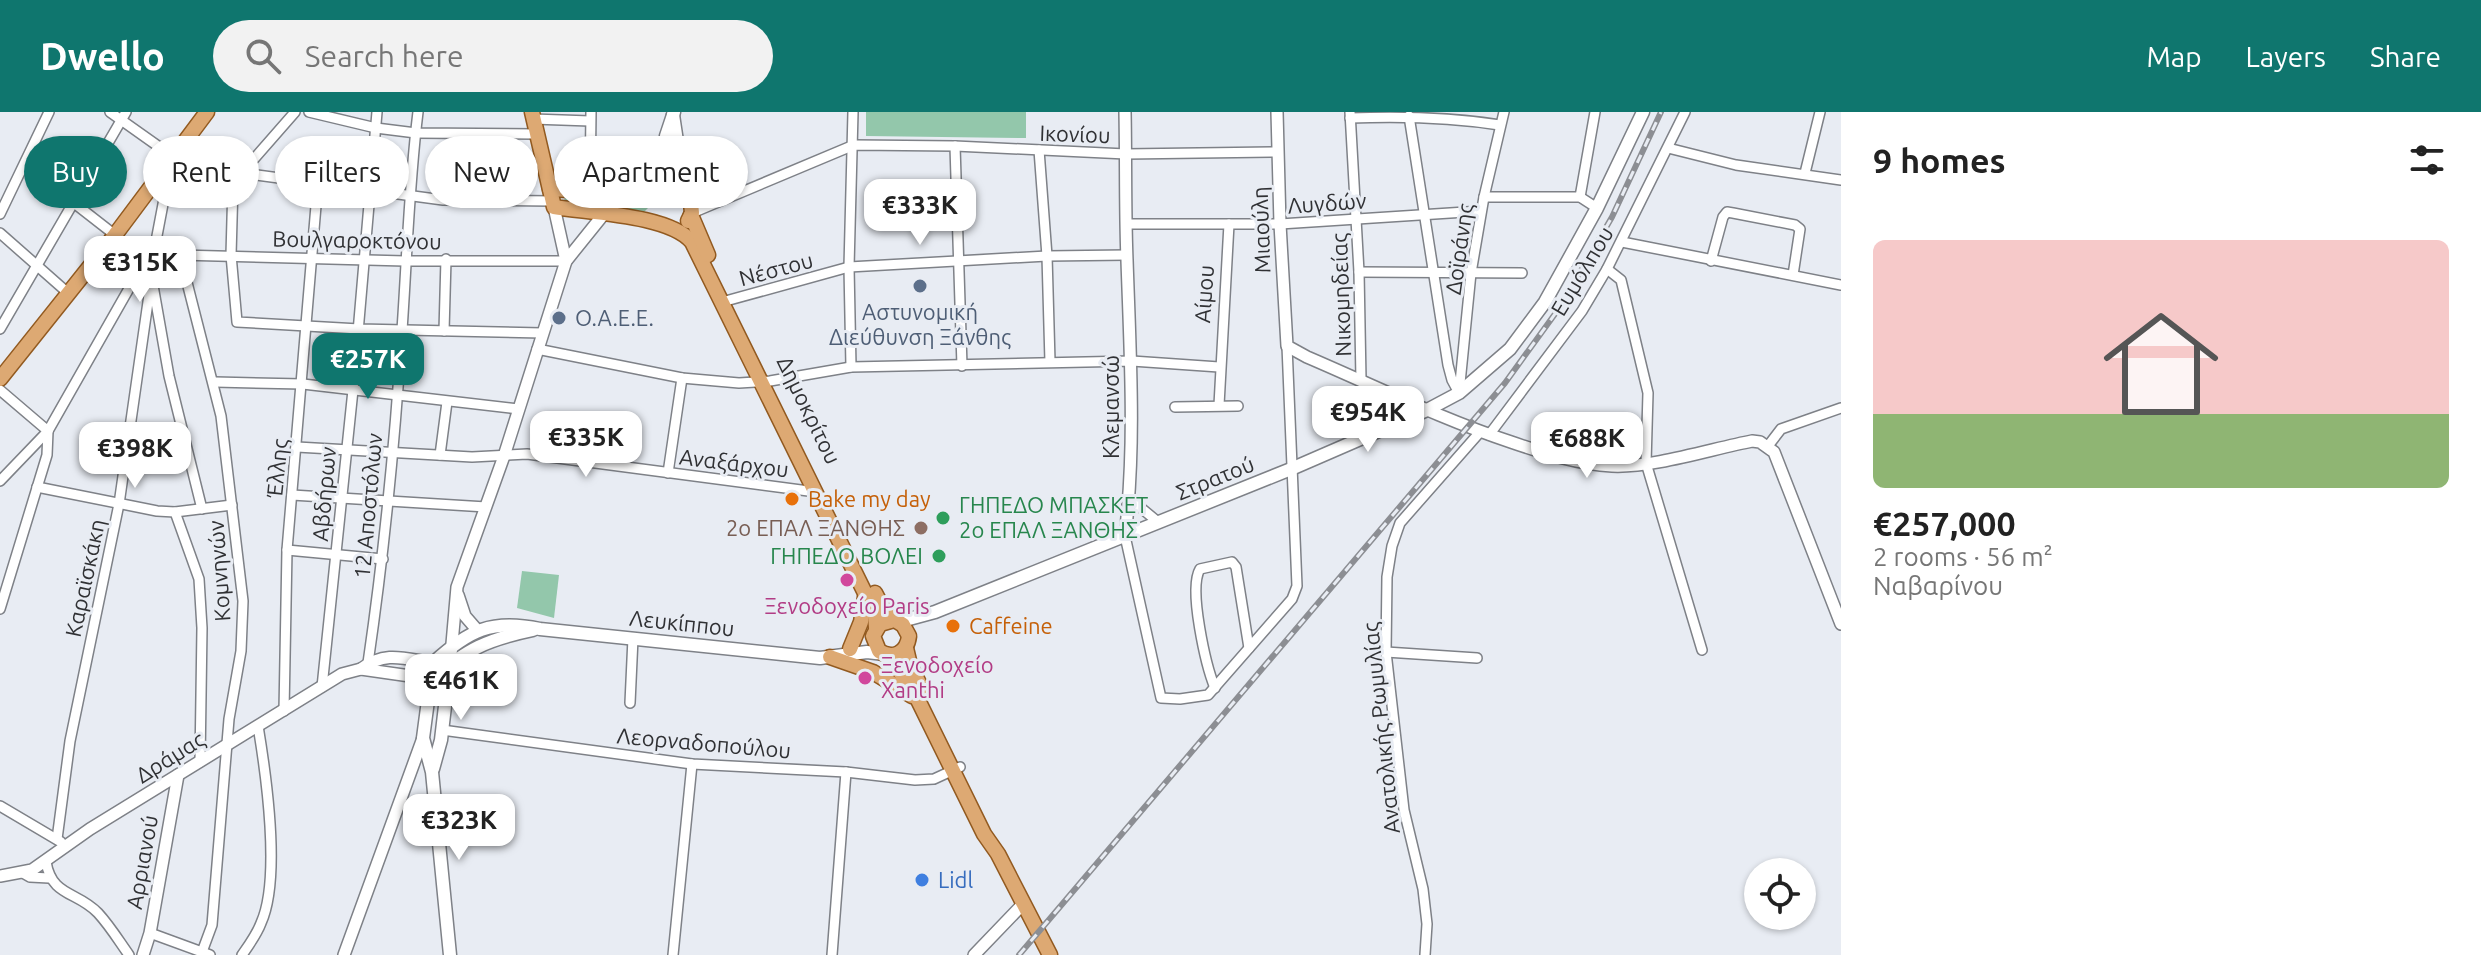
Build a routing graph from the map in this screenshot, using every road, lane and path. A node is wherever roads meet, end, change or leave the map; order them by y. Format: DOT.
graph roads {
  1 [pos="49,112"];
  2 [pos="110,112"];
  3 [pos="207,112"];
  4 [pos="295,112"];
  5 [pos="309,112"];
  6 [pos="377,112"];
  7 [pos="418,112"];
  8 [pos="853,112"];
  9 [pos="1125,112"];
  10 [pos="1277,112"];
  11 [pos="1504,112"];
  12 [pos="1595,112"];
  13 [pos="1643,112"];
  14 [pos="1685,112"];
  15 [pos="1820,112"];
  16 [pos="674,114"];
  17 [pos="1350,115"];
  18 [pos="123,116"];
  19 [pos="1409,116"];
  20 [pos="590,117"];
  21 [pos="534,121"];
  22 [pos="1500,125"];
  23 [pos="376,128"];
  24 [pos="416,133"];
  25 [pos="112,136"];
  26 [pos="148,136"];
  27 [pos="188,136"];
  28 [pos="375,136"];
  29 [pos="666,136"];
  30 [pos="677,136"];
  31 [pos="854,145"];
  32 [pos="955,146"];
  33 [pos="1668,148"];
  34 [pos="1039,150"];
  35 [pos="1278,152"];
  36 [pos="259,153"];
  37 [pos="1126,154"];
  38 [pos="1805,173"];
  39 [pos="1841,180"];
  40 [pos="143,196"];
  41 [pos="411,197"];
  42 [pos="1484,197"];
  43 [pos="1580,197"];
  44 [pos="552,199"];
  45 [pos="71,208"];
  46 [pos="80,208"];
  47 [pos="163,208"];
  48 [pos="232,208"];
  49 [pos="316,208"];
  50 [pos="369,208"];
  51 [pos="656,208"];
  52 [pos="691,208"];
  53 [pos="1597,208"];
  54 [pos="1481,211"];
  55 [pos="0,214"];
  56 [pos="692,214"];
  57 [pos="1423,214"];
  58 [pos="603,215"];
  59 [pos="1356,218"];
  60 [pos="1128,224"];
  61 [pos="1229,224"];
  62 [pos="1280,224"];
  63 [pos="666,225"];
  64 [pos="0,233"];
  65 [pos="115,235"];
  66 [pos="1622,242"];
  67 [pos="180,255"];
  68 [pos="231,255"];
  69 [pos="1127,255"];
  70 [pos="1047,256"];
  71 [pos="148,257"];
  72 [pos="311,258"];
  73 [pos="365,259"];
  74 [pos="446,259"];
  75 [pos="405,261"];
  76 [pos="566,261"];
  77 [pos="958,261"];
  78 [pos="1711,261"];
  79 [pos="37,265"];
  80 [pos="849,267"];
  81 [pos="1607,269"];
  82 [pos="1359,272"];
  83 [pos="1434,272"];
  84 [pos="1471,273"];
  85 [pos="1522,273"];
  86 [pos="1793,275"];
  87 [pos="151,277"];
  88 [pos="1841,285"];
  89 [pos="68,293"];
  90 [pos="726,301"];
  91 [pos="307,326"];
  92 [pos="0,329"];
  93 [pos="359,329"];
  94 [pos="402,330"];
  95 [pos="444,331"];
  96 [pos="542,333"];
  97 [pos="1287,346"];
  98 [pos="537,349"];
  99 [pos="1132,361"];
  100 [pos="1050,362"];
  101 [pos="962,366"];
  102 [pos="851,367"];
  103 [pos="1219,367"];
  104 [pos="682,378"];
  105 [pos="0,379"];
  106 [pos="1361,380"];
  107 [pos="215,382"];
  108 [pos="766,382"];
  109 [pos="303,384"];
  110 [pos="0,390"];
  111 [pos="353,390"];
  112 [pos="1459,393"];
  113 [pos="396,394"];
  114 [pos="447,402"];
  115 [pos="1219,405"];
  116 [pos="1238,406"];
  117 [pos="1175,407"];
  118 [pos="1841,408"];
  119 [pos="518,409"];
  120 [pos="1427,410"];
  121 [pos="48,431"];
  122 [pos="1485,433"];
  123 [pos="1768,446"];
  124 [pos="297,447"];
  125 [pos="345,450"];
  126 [pos="391,451"];
  127 [pos="440,455"];
  128 [pos="504,456"];
  129 [pos="1646,463"];
  130 [pos="1291,469"];
  131 [pos="668,473"];
  132 [pos="0,481"];
  133 [pos="37,487"];
  134 [pos="816,492"];
  135 [pos="292,495"];
  136 [pos="1129,498"];
  137 [pos="341,500"];
  138 [pos="386,503"];
  139 [pos="119,504"];
  140 [pos="232,505"];
  141 [pos="486,507"];
  142 [pos="202,509"];
  143 [pos="175,512"];
  144 [pos="1158,522"];
  145 [pos="1125,536"];
  146 [pos="287,550"];
  147 [pos="336,554"];
  148 [pos="383,559"];
  149 [pos="457,587"];
  150 [pos="865,593"];
  151 [pos="0,609"];
  152 [pos="935,612"];
  153 [pos="896,621"];
  154 [pos="1841,624"];
  155 [pos="540,629"];
  156 [pos="875,630"];
  157 [pos="478,631"];
  158 [pos="633,638"];
  159 [pos="907,645"];
  160 [pos="451,646"];
  161 [pos="1249,648"];
  162 [pos="850,649"];
  163 [pos="1702,650"];
  164 [pos="1386,652"];
  165 [pos="887,655"];
  166 [pos="825,658"];
  167 [pos="1477,658"];
  168 [pos="433,663"];
  169 [pos="450,664"];
  170 [pos="365,666"];
  171 [pos="431,679"];
  172 [pos="322,687"];
  173 [pos="1215,688"];
  174 [pos="918,700"];
  175 [pos="630,703"];
  176 [pos="284,711"];
  177 [pos="258,726"];
  178 [pos="442,730"];
  179 [pos="423,738"];
  180 [pos="227,745"];
  181 [pos="200,762"];
  182 [pos="692,764"];
  183 [pos="956,769"];
  184 [pos="432,772"];
  185 [pos="846,772"];
  186 [pos="178,775"];
  187 [pos="0,806"];
  188 [pos="62,842"];
  189 [pos="46,862"];
  190 [pos="23,873"];
  191 [pos="0,876"];
  192 [pos="49,878"];
  193 [pos="1024,903"];
  194 [pos="150,933"];
  195 [pos="206,953"];
  196 [pos="129,955"];
  197 [pos="143,955"];
  198 [pos="242,955"];
  199 [pos="344,955"];
  200 [pos="450,955"];
  201 [pos="673,955"];
  202 [pos="832,955"];
  203 [pos="974,955"];
  204 [pos="1050,955"];
  205 [pos="1425,955"];
  1 -- 55 [label="street"];
  2 -- 18 [label="street"];
  3 -- 27 [label="main road"];
  4 -- 36 [label="street"];
  5 -- 23 [label="street"];
  6 -- 23 [label="street, Αβδήρων"];
  7 -- 24 [label="street, 12 Αποστόλων"];
  8 -- 31 [label="street"];
  9 -- 37 [label="street, Κλεμανσώ"];
  10 -- 35 [label="street, Μιαούλη"];
  11 -- 22 [label="street, Δοϊράνης"];
  12 -- 43 [label="street"];
  13 -- 53 [label="main road, Στρατού"];
  14 -- 33 [label="street, Ευμόλπου"];
  15 -- 38 [label="street"];
  16 -- 29 [label="main road"];
  16 -- 30 [label="main road"];
  17 -- 19 [label="street"];
  17 -- 59 [label="street, Νικομηδείας"];
  18 -- 25 [label="street"];
  18 -- 26 [label="street"];
  19 -- 22 [label="street"];
  19 -- 57 [label="street"];
  20 -- 21 [label="street"];
  21 -- 24 [label="street"];
  21 -- 44 [label="main road"];
  22 -- 42 [label="street, Δοϊράνης"];
  23 -- 24 [label="street"];
  23 -- 28 [label="street, Αβδήρων"];
  24 -- 41 [label="street, 12 Αποστόλων"];
  31 -- 32 [label="street, Ικονίου"];
  31 -- 56 [label="street, Ικονίου"];
  31 -- 80 [label="street"];
  32 -- 34 [label="street, Ικονίου"];
  32 -- 77 [label="street"];
  33 -- 38 [label="street"];
  33 -- 66 [label="street, Ευμόλπου"];
  34 -- 37 [label="street, Ικονίου"];
  34 -- 70 [label="street"];
  35 -- 37 [label="street, Ικονίου"];
  35 -- 62 [label="street, Μιαούλη"];
  37 -- 60 [label="street, Κλεμανσώ"];
  38 -- 39 [label="street"];
  40 -- 65 [label="main road"];
  41 -- 44 [label="street"];
  41 -- 75 [label="street, 12 Αποστόλων"];
  42 -- 43 [label="street"];
  42 -- 54 [label="street, Δοϊράνης"];
  43 -- 53 [label="street"];
  44 -- 58 [label="main road"];
  44 -- 76 [label="street"];
  45 -- 79 [label="street"];
  46 -- 65 [label="street"];
  47 -- 71 [label="street"];
  48 -- 68 [label="street"];
  49 -- 72 [label="street, Έλλης"];
  50 -- 73 [label="street, Αβδήρων"];
  51 -- 63 [label="main road"];
  52 -- 56 [label="main road"];
  53 -- 112 [label="main road, Στρατού"];
  54 -- 57 [label="street, Λυγδών"];
  54 -- 84 [label="street, Δοϊράνης"];
  56 -- 63 [label="main road"];
  56 -- 90 [label="main road, Δημοκρίτου"];
  57 -- 59 [label="street, Λυγδών"];
  57 -- 83 [label="street"];
  58 -- 63 [label="main road"];
  58 -- 76 [label="street"];
  59 -- 62 [label="street, Λυγδών"];
  59 -- 82 [label="street, Νικομηδείας"];
  60 -- 61 [label="street, Λυγδών"];
  60 -- 69 [label="street, Κλεμανσώ"];
  61 -- 62 [label="street, Λυγδών"];
  61 -- 103 [label="street, Αίμου"];
  62 -- 97 [label="street, Μιαούλη"];
  63 -- 90 [label="main road, Δημοκρίτου"];
  64 -- 79 [label="street"];
  65 -- 89 [label="main road"];
  66 -- 78 [label="street"];
  66 -- 81 [label="street, Ευμόλπου"];
  67 -- 68 [label="street, Βουλγαροκτόνου"];
  67 -- 71 [label="street, Βουλγαροκτόνου"];
  67 -- 107 [label="street, Κομνηνών"];
  68 -- 72 [label="street, Βουλγαροκτόνου"];
  68 -- 91 [label="street"];
  69 -- 70 [label="street, Νέστου"];
  69 -- 99 [label="street, Κλεμανσώ"];
  70 -- 77 [label="street, Νέστου"];
  70 -- 100 [label="street"];
  71 -- 87 [label="street"];
  71 -- 121 [label="street"];
  72 -- 73 [label="street, Βουλγαροκτόνου"];
  72 -- 91 [label="street, Έλλης"];
  73 -- 75 [label="street, Βουλγαροκτόνου"];
  73 -- 93 [label="street, Αβδήρων"];
  74 -- 75 [label="street, Βουλγαροκτόνου"];
  74 -- 76 [label="street, Βουλγαροκτόνου"];
  74 -- 95 [label="street"];
  75 -- 94 [label="street, 12 Αποστόλων"];
  76 -- 96 [label="street"];
  77 -- 80 [label="street, Νέστου"];
  77 -- 101 [label="street"];
  78 -- 86 [label="street"];
  78 -- 86 [label="street"];
  79 -- 89 [label="street"];
  79 -- 92 [label="street"];
  80 -- 90 [label="street, Νέστου"];
  80 -- 102 [label="street"];
  81 -- 122 [label="street, Ευμόλπου"];
  81 -- 129 [label="street"];
  82 -- 83 [label="street"];
  82 -- 106 [label="street, Νικομηδείας"];
  83 -- 84 [label="street"];
  83 -- 112 [label="street"];
  84 -- 85 [label="street"];
  84 -- 112 [label="street, Δοϊράνης"];
  86 -- 88 [label="street"];
  87 -- 139 [label="street, Καραϊσκάκη"];
  87 -- 142 [label="street"];
  89 -- 105 [label="main road"];
  90 -- 108 [label="main road, Δημοκρίτου"];
  91 -- 93 [label="street"];
  91 -- 109 [label="street, Έλλης"];
  93 -- 94 [label="street"];
  93 -- 111 [label="street, Αβδήρων"];
  94 -- 95 [label="street"];
  94 -- 113 [label="street, 12 Αποστόλων"];
  95 -- 96 [label="street"];
  96 -- 98 [label="street"];
  97 -- 106 [label="street"];
  97 -- 130 [label="street"];
  98 -- 104 [label="street"];
  98 -- 119 [label="street"];
  99 -- 100 [label="street"];
  99 -- 103 [label="street"];
  99 -- 136 [label="street, Κλεμανσώ"];
  100 -- 101 [label="street"];
  101 -- 102 [label="street"];
  102 -- 108 [label="street"];
  103 -- 115 [label="street, Αίμου"];
  104 -- 108 [label="street"];
  104 -- 131 [label="street"];
  106 -- 120 [label="street"];
  107 -- 109 [label="street"];
  107 -- 140 [label="street, Κομνηνών"];
  108 -- 134 [label="main road, Δημοκρίτου"];
  108 -- 153 [label="main road, Δημοκρίτου"];
  109 -- 111 [label="street"];
  109 -- 124 [label="street, Έλλης"];
  110 -- 121 [label="street"];
  111 -- 113 [label="street"];
  111 -- 125 [label="street, Αβδήρων"];
  112 -- 120 [label="main road, Στρατού"];
  113 -- 114 [label="street"];
  113 -- 126 [label="street, 12 Αποστόλων"];
  114 -- 119 [label="street"];
  114 -- 127 [label="street"];
  115 -- 116 [label="street"];
  115 -- 117 [label="street"];
  118 -- 123 [label="street"];
  119 -- 128 [label="street"];
  120 -- 122 [label="street"];
  120 -- 130 [label="main road, Στρατού"];
  121 -- 132 [label="street"];
  121 -- 133 [label="street"];
  122 -- 129 [label="street"];
  122 -- 164 [label="street, Ανατολικής Ρωμυλίας"];
  123 -- 129 [label="street"];
  123 -- 154 [label="street"];
  124 -- 125 [label="street, Αναξάρχου"];
  124 -- 135 [label="street, Έλλης"];
  125 -- 126 [label="street, Αναξάρχου"];
  125 -- 137 [label="street, Αβδήρων"];
  126 -- 127 [label="street, Αναξάρχου"];
  126 -- 138 [label="street, 12 Αποστόλων"];
  127 -- 128 [label="street, Αναξάρχου"];
  128 -- 131 [label="street, Αναξάρχου"];
  128 -- 141 [label="street"];
  129 -- 163 [label="street"];
  130 -- 144 [label="main road, Στρατού"];
  130 -- 161 [label="street"];
  131 -- 134 [label="street, Αναξάρχου"];
  133 -- 139 [label="street"];
  133 -- 151 [label="street"];
  134 -- 150 [label="main road, Δημοκρίτου"];
  135 -- 137 [label="street"];
  135 -- 146 [label="street, Έλλης"];
  136 -- 144 [label="street"];
  136 -- 145 [label="street, Κλεμανσώ"];
  137 -- 138 [label="street"];
  137 -- 147 [label="street, Αβδήρων"];
  138 -- 141 [label="street"];
  138 -- 148 [label="street, 12 Αποστόλων"];
  139 -- 143 [label="street"];
  139 -- 188 [label="street, Καραϊσκάκη"];
  140 -- 142 [label="street"];
  140 -- 180 [label="street, Κομνηνών"];
  141 -- 149 [label="street"];
  142 -- 143 [label="street"];
  143 -- 181 [label="street"];
  144 -- 145 [label="main road, Στρατού"];
  145 -- 152 [label="main road, Στρατού"];
  145 -- 173 [label="street, Κλεμανσώ"];
  146 -- 147 [label="street"];
  146 -- 176 [label="street, Έλλης"];
  147 -- 148 [label="street"];
  147 -- 172 [label="street, Αβδήρων"];
  148 -- 170 [label="street, 12 Αποστόλων"];
  149 -- 157 [label="street"];
  149 -- 160 [label="street"];
  150 -- 156 [label="main road, Δημοκρίτου"];
  150 -- 162 [label="main road"];
  152 -- 153 [label="main road, Στρατού"];
  152 -- 159 [label="main road, Στρατού"];
  153 -- 156 [label="main road"];
  153 -- 159 [label="main road"];
  155 -- 157 [label="main road, Λευκίππου"];
  155 -- 158 [label="main road, Λευκίππου"];
  155 -- 169 [label="main road, Λευκίππου"];
  156 -- 162 [label="main road, Λευκίππου"];
  156 -- 165 [label="main road"];
  157 -- 160 [label="main road, Λευκίππου"];
  158 -- 166 [label="main road, Λευκίππου"];
  158 -- 175 [label="street"];
  159 -- 165 [label="main road"];
  159 -- 183 [label="main road"];
  160 -- 168 [label="main road, Λευκίππου"];
  160 -- 169 [label="street"];
  161 -- 173 [label="street"];
  161 -- 173 [label="street"];
  162 -- 166 [label="main road, Λευκίππου"];
  164 -- 167 [label="street"];
  164 -- 205 [label="street, Ανατολικής Ρωμυλίας"];
  165 -- 166 [label="main road, Λευκίππου"];
  165 -- 174 [label="main road"];
  166 -- 174 [label="main road"];
  168 -- 170 [label="street, Δράμας"];
  168 -- 171 [label="main road"];
  169 -- 171 [label="main road, Λευκίππου"];
  169 -- 178 [label="main road"];
  170 -- 171 [label="street"];
  170 -- 172 [label="street, Δράμας"];
  171 -- 179 [label="main road"];
  172 -- 176 [label="street, Δράμας"];
  174 -- 183 [label="main road"];
  176 -- 177 [label="street, Δράμας"];
  177 -- 180 [label="street, Δράμας"];
  177 -- 198 [label="street"];
  178 -- 182 [label="street, Λεορναδοπούλου"];
  178 -- 184 [label="main road"];
  179 -- 184 [label="main road"];
  179 -- 199 [label="street"];
  180 -- 181 [label="street, Δράμας"];
  180 -- 195 [label="street, Κομνηνών"];
  181 -- 186 [label="street, Δράμας"];
  182 -- 185 [label="street, Λεορναδοπούλου"];
  182 -- 201 [label="street"];
  183 -- 185 [label="street, Λεορναδοπούλου"];
  183 -- 193 [label="main road"];
  184 -- 200 [label="main road"];
  185 -- 202 [label="street"];
  186 -- 188 [label="street, Δράμας"];
  186 -- 194 [label="street, Αρριανού"];
  187 -- 188 [label="street"];
  188 -- 189 [label="street, Δράμας"];
  189 -- 190 [label="street, Δράμας"];
  189 -- 192 [label="street"];
  190 -- 191 [label="street, Δράμας"];
  190 -- 192 [label="street"];
  192 -- 196 [label="street"];
  193 -- 203 [label="street"];
  193 -- 204 [label="main road"];
  194 -- 195 [label="street"];
  194 -- 197 [label="street, Αρριανού"];
}
